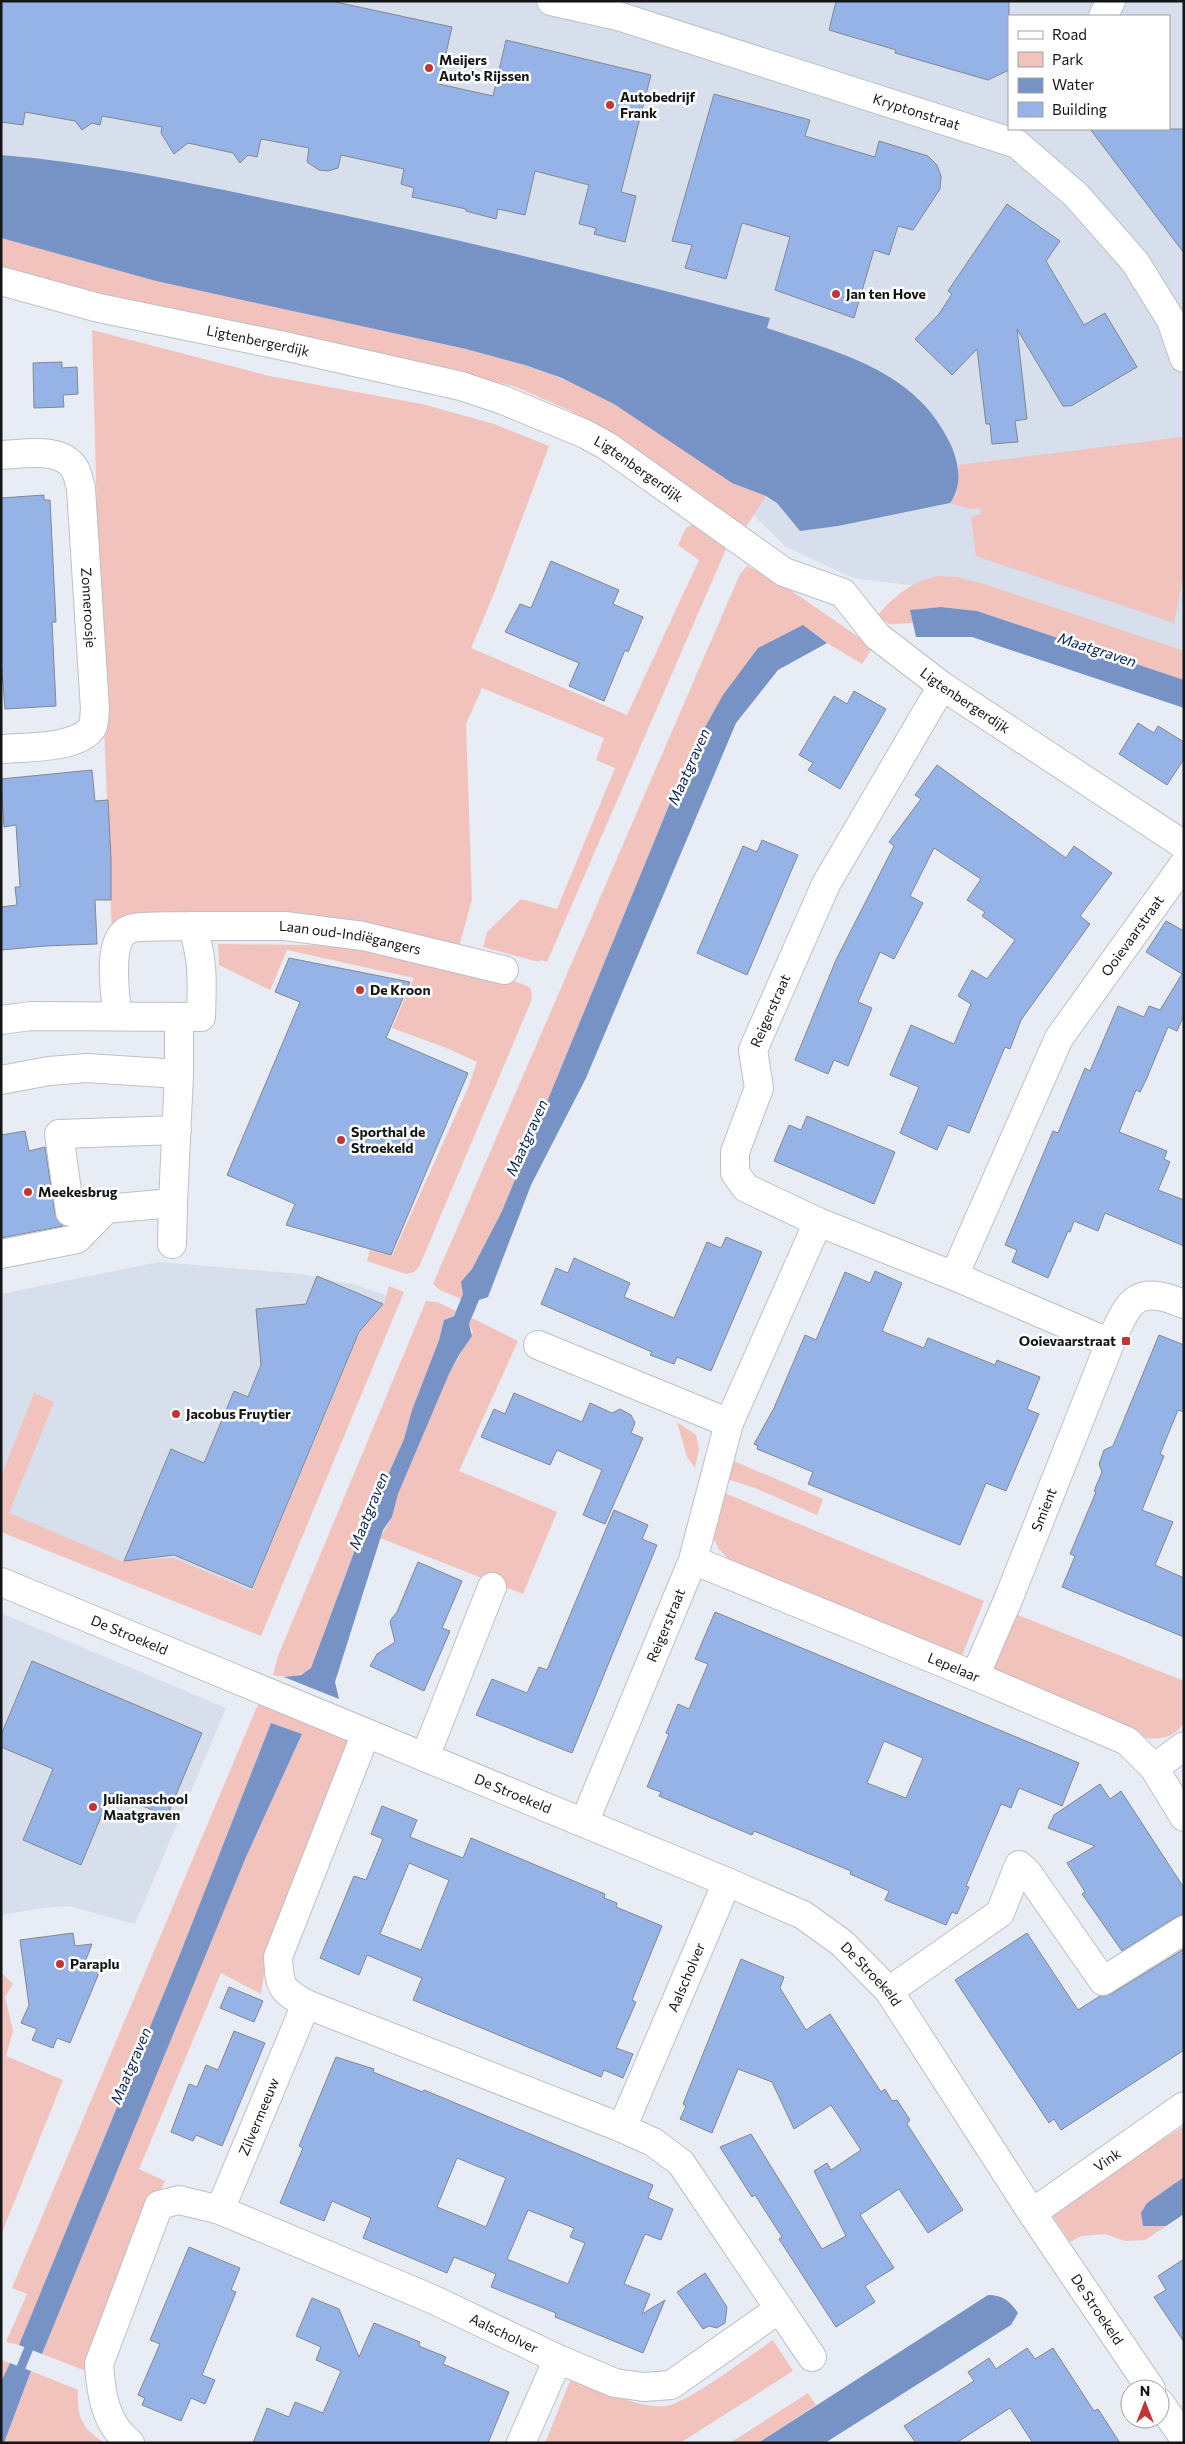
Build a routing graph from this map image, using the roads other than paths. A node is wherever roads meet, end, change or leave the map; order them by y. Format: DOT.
graph roads {
  1 [pos="551,1"];
  2 [pos="1111,1"];
  3 [pos="1104,15"];
  4 [pos="1022,136"];
  5 [pos="1,282"];
  6 [pos="1184,358"];
  7 [pos="1,455"];
  8 [pos="942,686"];
  9 [pos="1,749"];
  10 [pos="1184,845"];
  11 [pos="1184,864"];
  12 [pos="192,926"];
  13 [pos="504,970"];
  14 [pos="117,1016"];
  15 [pos="179,1019"];
  16 [pos="1,1020"];
  17 [pos="178,1074"];
  18 [pos="1,1080"];
  19 [pos="176,1130"];
  20 [pos="172,1203"];
  21 [pos="108,1208"];
  22 [pos="818,1222"];
  23 [pos="172,1244"];
  24 [pos="1,1254"];
  25 [pos="954,1276"];
  26 [pos="1184,1304"];
  27 [pos="1110,1343"];
  28 [pos="538,1345"];
  29 [pos="729,1423"];
  30 [pos="693,1560"];
  31 [pos="1,1582"];
  32 [pos="492,1587"];
  33 [pos="975,1676"];
  34 [pos="366,1733"];
  35 [pos="1184,1746"];
  36 [pos="424,1757"];
  37 [pos="1154,1768"];
  38 [pos="1184,1817"];
  39 [pos="584,1823"];
  40 [pos="727,1882"];
  41 [pos="1184,1930"];
  42 [pos="889,1991"];
  43 [pos="306,2004"];
  44 [pos="1184,2106"];
  45 [pos="622,2128"];
  46 [pos="220,2210"];
  47 [pos="1032,2213"];
  48 [pos="778,2309"];
  49 [pos="812,2357"];
  50 [pos="558,2359"];
  51 [pos="1144,2379"];
  52 [pos="1170,2418"];
  53 [pos="1184,2438"];
  54 [pos="130,2443"];
  55 [pos="521,2443"];
  1 -- 4 [label="street, Kryptonstraat"];
  2 -- 3 [label="street"];
  4 -- 6 [label="street, Kryptonstraat"];
  5 -- 8 [label="street, Ligtenbergerdijk"];
  7 -- 9 [label="street, Zonneroosje"];
  8 -- 10 [label="street, Ligtenbergerdijk"];
  8 -- 22 [label="street, Reigerstraat"];
  11 -- 25 [label="street, Ooievaarstraat"];
  12 -- 13 [label="street, Laan oud-Indiëgangers"];
  12 -- 14 [label="street, Laan oud-Indiëgangers"];
  12 -- 15 [label="street"];
  14 -- 15 [label="street"];
  14 -- 16 [label="street"];
  15 -- 17 [label="street"];
  17 -- 18 [label="street"];
  17 -- 19 [label="street"];
  19 -- 20 [label="street"];
  19 -- 21 [label="street"];
  20 -- 21 [label="street"];
  20 -- 23 [label="street"];
  21 -- 24 [label="street"];
  22 -- 25 [label="street"];
  22 -- 29 [label="street, Reigerstraat"];
  25 -- 27 [label="street"];
  26 -- 27 [label="street"];
  27 -- 33 [label="street, Smient"];
  28 -- 29 [label="street"];
  29 -- 30 [label="street, Reigerstraat"];
  30 -- 33 [label="street, Lepelaar"];
  30 -- 39 [label="street, Reigerstraat"];
  31 -- 34 [label="street, De Stroekeld"];
  32 -- 36 [label="street"];
  33 -- 37 [label="street, Lepelaar"];
  34 -- 36 [label="street, De Stroekeld"];
  34 -- 43 [label="street"];
  35 -- 37 [label="street"];
  36 -- 39 [label="street, De Stroekeld"];
  37 -- 38 [label="street, Lepelaar"];
  39 -- 40 [label="street, De Stroekeld"];
  40 -- 42 [label="street, De Stroekeld"];
  40 -- 45 [label="street, Aalscholver"];
  41 -- 42 [label="street"];
  42 -- 47 [label="street, De Stroekeld"];
  43 -- 45 [label="street"];
  43 -- 46 [label="street, Zilvermeeuw"];
  44 -- 47 [label="street, Vink"];
  45 -- 48 [label="street"];
  46 -- 50 [label="street, Aalscholver"];
  46 -- 54 [label="street"];
  47 -- 51 [label="street, De Stroekeld"];
  48 -- 49 [label="street"];
  48 -- 50 [label="street, Aalscholver"];
  50 -- 55 [label="street"];
  52 -- 53 [label="street"];
}
